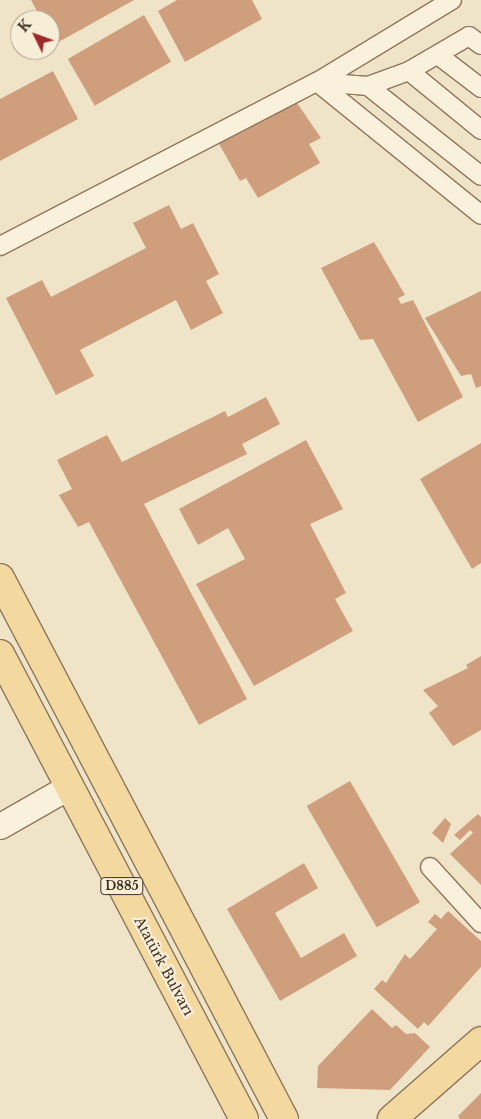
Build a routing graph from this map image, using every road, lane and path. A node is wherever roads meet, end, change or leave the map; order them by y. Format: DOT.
graph roads {
  1 [pos="452,0"];
  2 [pos="481,45"];
  3 [pos="438,55"];
  4 [pos="409,71"];
  5 [pos="317,82"];
  6 [pos="368,86"];
  7 [pos="481,88"];
  8 [pos="481,130"];
  9 [pos="481,176"];
  10 [pos="481,215"];
  11 [pos="0,246"];
  12 [pos="0,578"];
  13 [pos="0,654"];
  14 [pos="68,787"];
  15 [pos="0,826"];
  16 [pos="430,867"];
  17 [pos="481,922"];
  18 [pos="157,953"];
  19 [pos="481,1041"];
  20 [pos="225,1119"];
  21 [pos="244,1119"];
  22 [pos="284,1119"];
  23 [pos="392,1119"];
  1 -- 5 [label="street"];
  2 -- 3 [label="street"];
  3 -- 4 [label="street"];
  3 -- 7 [label="street"];
  4 -- 6 [label="street"];
  4 -- 8 [label="street"];
  5 -- 6 [label="street"];
  5 -- 10 [label="street"];
  5 -- 11 [label="street"];
  6 -- 9 [label="street"];
  12 -- 22 [label="main road"];
  13 -- 14 [label="main road, Atatürk Bulvarı / D885"];
  14 -- 15 [label="street"];
  14 -- 18 [label="main road, Atatürk Bulvarı / D885"];
  16 -- 17 [label="street"];
  18 -- 20 [label="main road"];
  18 -- 21 [label="main road, Atatürk Bulvarı / D885"];
  19 -- 23 [label="main road"];
}
